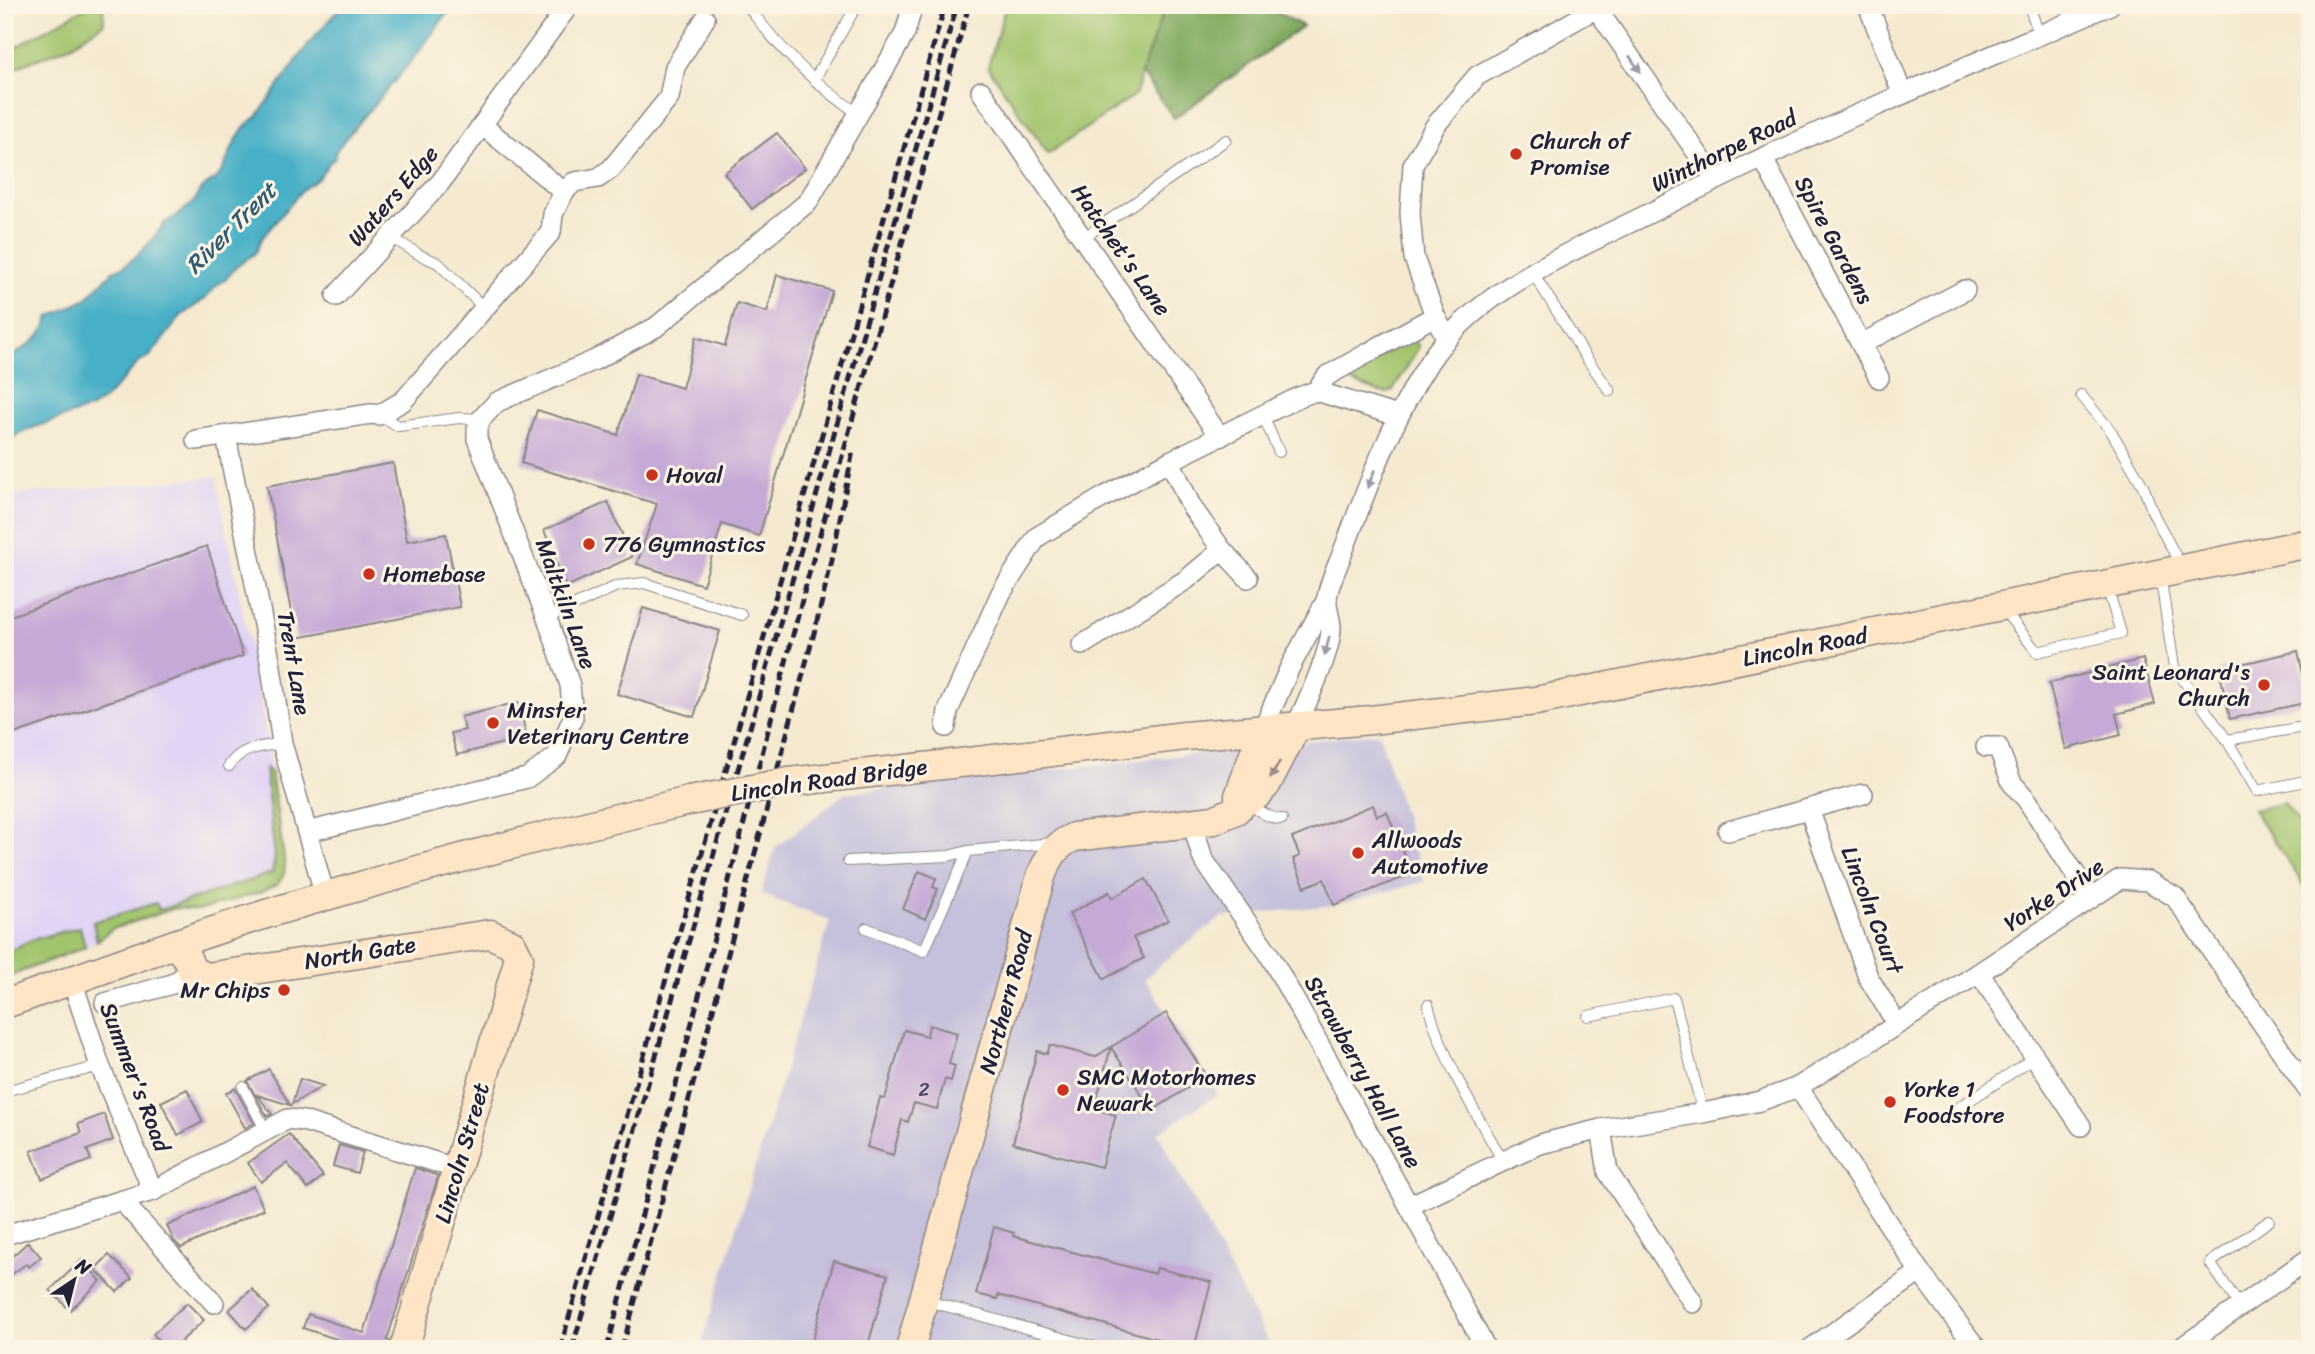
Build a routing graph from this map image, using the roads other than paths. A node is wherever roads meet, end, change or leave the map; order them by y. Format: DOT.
graph roads {
  1 [pos="569,5"];
  2 [pos="747,5"];
  3 [pos="857,5"];
  4 [pos="914,5"];
  5 [pos="1868,5"];
  6 [pos="2029,5"];
  7 [pos="2110,5"];
  8 [pos="1597,6"];
  9 [pos="705,19"];
  10 [pos="2039,35"];
  11 [pos="814,80"];
  12 [pos="981,90"];
  13 [pos="1902,93"];
  14 [pos="859,114"];
  15 [pos="482,125"];
  16 [pos="1226,139"];
  17 [pos="1763,159"];
  18 [pos="1716,180"];
  19 [pos="564,191"];
  20 [pos="391,237"];
  21 [pos="1083,238"];
  22 [pos="1533,273"];
  23 [pos="1965,290"];
  24 [pos="336,296"];
  25 [pos="484,308"];
  26 [pos="1435,316"];
  27 [pos="1447,339"];
  28 [pos="1861,344"];
  29 [pos="1879,378"];
  30 [pos="1316,391"];
  31 [pos="1610,391"];
  32 [pos="2081,395"];
  33 [pos="379,415"];
  34 [pos="1263,416"];
  35 [pos="1398,416"];
  36 [pos="481,419"];
  37 [pos="226,436"];
  38 [pos="1220,437"];
  39 [pos="196,440"];
  40 [pos="1279,452"];
  41 [pos="1170,461"];
  42 [pos="2310,543"];
  43 [pos="1222,550"];
  44 [pos="2171,571"];
  45 [pos="1248,578"];
  46 [pos="2107,585"];
  47 [pos="1327,599"];
  48 [pos="2002,607"];
  49 [pos="742,615"];
  50 [pos="547,618"];
  51 [pos="1082,645"];
  52 [pos="2310,726"];
  53 [pos="946,727"];
  54 [pos="1296,727"];
  55 [pos="1263,729"];
  56 [pos="2227,740"];
  57 [pos="282,743"];
  58 [pos="1986,747"];
  59 [pos="229,765"];
  60 [pos="2310,780"];
  61 [pos="1863,794"];
  62 [pos="1243,803"];
  63 [pos="1809,809"];
  64 [pos="1282,819"];
  65 [pos="1192,822"];
  66 [pos="1728,831"];
  67 [pos="307,832"];
  68 [pos="1061,843"];
  69 [pos="968,851"];
  70 [pos="848,861"];
  71 [pos="325,897"];
  72 [pos="2091,898"];
  73 [pos="866,928"];
  74 [pos="176,944"];
  75 [pos="519,958"];
  76 [pos="192,971"];
  77 [pos="1979,973"];
  78 [pos="72,980"];
  79 [pos="105,1003"];
  80 [pos="5,1004"];
  81 [pos="1428,1005"];
  82 [pos="1588,1016"];
  83 [pos="1897,1024"];
  84 [pos="2035,1057"];
  85 [pos="100,1066"];
  86 [pos="243,1087"];
  87 [pos="1798,1087"];
  88 [pos="5,1091"];
  89 [pos="2310,1093"];
  90 [pos="1703,1113"];
  91 [pos="1946,1116"];
  92 [pos="2081,1126"];
  93 [pos="1601,1129"];
  94 [pos="265,1131"];
  95 [pos="1503,1161"];
  96 [pos="458,1169"];
  97 [pos="153,1191"];
  98 [pos="122,1201"];
  99 [pos="1409,1206"];
  100 [pos="2269,1221"];
  101 [pos="5,1235"];
  102 [pos="2310,1258"];
  103 [pos="1920,1272"];
  104 [pos="211,1294"];
  105 [pos="924,1300"];
  106 [pos="1693,1303"];
  107 [pos="2240,1306"];
  108 [pos="1095,1347"];
  109 [pos="404,1349"];
  110 [pos="910,1349"];
  111 [pos="1486,1349"];
  112 [pos="1810,1349"];
  113 [pos="1977,1349"];
  114 [pos="2179,1349"];
  1 -- 15 [label="street, Waters Edge"];
  2 -- 11 [label="lane"];
  3 -- 11 [label="lane"];
  4 -- 14 [label="street"];
  5 -- 13 [label="street"];
  6 -- 10 [label="lane"];
  7 -- 10 [label="street, Winthorpe Road"];
  8 -- 18 [label="street, one-way"];
  8 -- 26 [label="street"];
  9 -- 19 [label="street"];
  10 -- 13 [label="street, Winthorpe Road"];
  11 -- 14 [label="lane"];
  12 -- 21 [label="street, Hatchet's Lane"];
  13 -- 17 [label="street, Winthorpe Road"];
  14 -- 36 [label="street"];
  15 -- 19 [label="street"];
  15 -- 20 [label="street, Waters Edge"];
  16 -- 21 [label="lane"];
  17 -- 18 [label="street, Winthorpe Road"];
  17 -- 28 [label="street, Spire Gardens"];
  18 -- 22 [label="street, Winthorpe Road"];
  19 -- 25 [label="street"];
  20 -- 24 [label="street, Waters Edge"];
  20 -- 25 [label="lane"];
  21 -- 38 [label="street, Hatchet's Lane"];
  22 -- 27 [label="street, Winthorpe Road"];
  22 -- 31 [label="lane"];
  23 -- 28 [label="street, Spire Gardens"];
  25 -- 33 [label="street"];
  26 -- 27 [label="street"];
  26 -- 30 [label="street"];
  27 -- 35 [label="street, Winthorpe Road"];
  28 -- 29 [label="street, Spire Gardens"];
  30 -- 34 [label="street"];
  30 -- 35 [label="street"];
  32 -- 44 [label="lane"];
  33 -- 36 [label="lane"];
  33 -- 37 [label="street"];
  34 -- 38 [label="street"];
  34 -- 40 [label="lane"];
  35 -- 47 [label="street, Winthorpe Road, one-way"];
  36 -- 50 [label="street, Maltkiln Lane"];
  37 -- 39 [label="street"];
  37 -- 57 [label="street, Trent Lane"];
  38 -- 41 [label="street"];
  41 -- 43 [label="street"];
  41 -- 53 [label="street"];
  42 -- 44 [label="main road, Lincoln Road"];
  43 -- 45 [label="street"];
  43 -- 51 [label="street"];
  44 -- 46 [label="main road, Lincoln Road"];
  44 -- 56 [label="lane"];
  46 -- 48 [label="main road, Lincoln Road"];
  46 -- 48 [label="lane"];
  47 -- 54 [label="street, Winthorpe Road, one-way"];
  47 -- 55 [label="street, Winthorpe Road"];
  48 -- 54 [label="main road, Lincoln Road"];
  49 -- 50 [label="lane"];
  50 -- 67 [label="street, Maltkiln Lane"];
  52 -- 56 [label="lane"];
  54 -- 55 [label="main road, Lincoln Road"];
  54 -- 62 [label="main road, one-way"];
  55 -- 62 [label="main road"];
  55 -- 71 [label="main road, Lincoln Road Bridge, bridge"];
  56 -- 60 [label="lane"];
  57 -- 59 [label="lane"];
  57 -- 67 [label="street, Trent Lane"];
  58 -- 72 [label="street"];
  61 -- 63 [label="street"];
  62 -- 64 [label="lane"];
  62 -- 65 [label="main road"];
  63 -- 66 [label="street"];
  63 -- 83 [label="street, Lincoln Court"];
  65 -- 68 [label="main road"];
  65 -- 99 [label="street, Strawberry Hall Lane"];
  67 -- 71 [label="street, Trent Lane"];
  68 -- 69 [label="lane"];
  68 -- 105 [label="main road, Northern Road"];
  69 -- 70 [label="lane"];
  69 -- 73 [label="lane"];
  71 -- 74 [label="main road, Lincoln Road Bridge"];
  72 -- 77 [label="street, Yorke Drive"];
  72 -- 89 [label="street, Yorke Drive"];
  74 -- 76 [label="main road"];
  74 -- 78 [label="main road"];
  75 -- 76 [label="main road, North Gate"];
  75 -- 96 [label="main road, Lincoln Street"];
  76 -- 79 [label="street"];
  77 -- 83 [label="street, Yorke Drive"];
  77 -- 84 [label="street"];
  78 -- 80 [label="main road"];
  78 -- 85 [label="street, Summer's Road"];
  81 -- 95 [label="lane"];
  82 -- 90 [label="lane"];
  83 -- 87 [label="street, Yorke Drive"];
  84 -- 91 [label="lane"];
  84 -- 92 [label="street"];
  85 -- 88 [label="lane"];
  85 -- 97 [label="street, Summer's Road"];
  86 -- 94 [label="lane"];
  87 -- 90 [label="street, Yorke Drive"];
  87 -- 103 [label="street"];
  90 -- 93 [label="street, Yorke Drive"];
  93 -- 95 [label="street, Yorke Drive"];
  93 -- 106 [label="street"];
  94 -- 96 [label="street"];
  94 -- 97 [label="street"];
  95 -- 99 [label="street, Yorke Drive"];
  96 -- 109 [label="main road, Lincoln Street"];
  97 -- 98 [label="street"];
  98 -- 101 [label="street"];
  98 -- 104 [label="street"];
  99 -- 111 [label="street, Strawberry Hall Lane"];
  100 -- 107 [label="lane"];
  102 -- 107 [label="street"];
  103 -- 112 [label="street"];
  103 -- 113 [label="street"];
  105 -- 108 [label="lane"];
  105 -- 110 [label="main road, Northern Road"];
  107 -- 114 [label="street"];
}
